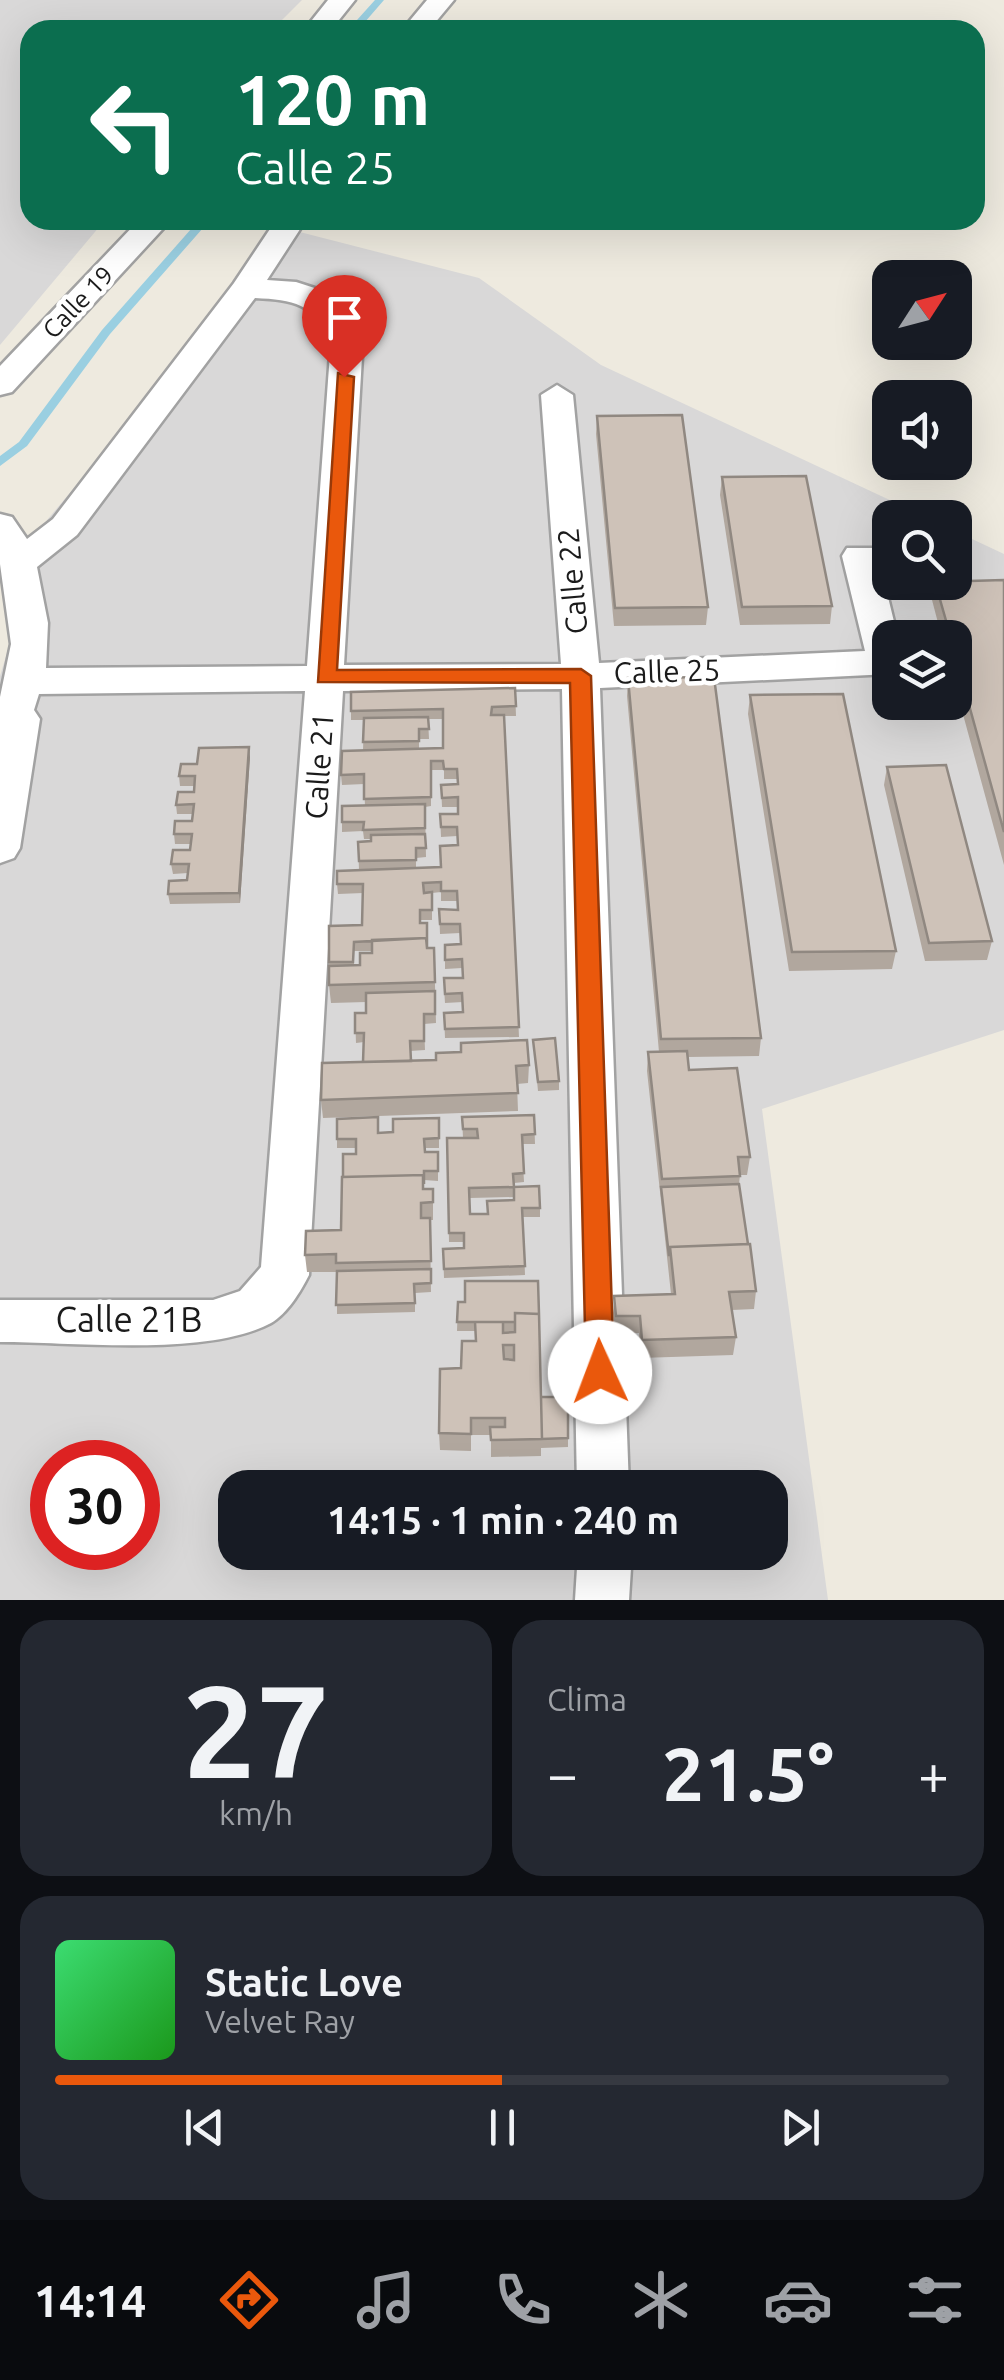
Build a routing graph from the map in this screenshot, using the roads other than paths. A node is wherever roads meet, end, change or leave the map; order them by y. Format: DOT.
graph roads {
  1 [pos="342,0"];
  2 [pos="441,0"];
  3 [pos="325,20"];
  4 [pos="424,20"];
  5 [pos="147,230"];
  6 [pos="284,230"];
  7 [pos="246,288"];
  8 [pos="0,385"];
  9 [pos="556,396"];
  10 [pos="8,540"];
  11 [pos="860,556"];
  12 [pos="581,676"];
  13 [pos="326,677"];
  14 [pos="28,681"];
  15 [pos="0,748"];
  16 [pos="0,848"];
  17 [pos="256,1306"];
  18 [pos="0,1320"];
  19 [pos="603,1470"];
  20 [pos="604,1570"];
  21 [pos="602,1600"];
  1 -- 3 [label="street"];
  2 -- 4 [label="street"];
  5 -- 8 [label="street, Calle 19"];
  6 -- 7 [label="street"];
  7 -- 10 [label="street"];
  7 -- 13 [label="street, Calle 21"];
  9 -- 12 [label="street, Calle 22"];
  10 -- 14 [label="street"];
  11 -- 12 [label="street, Calle 25"];
  12 -- 13 [label="street, Calle 25"];
  12 -- 19 [label="street, Calle 22"];
  13 -- 14 [label="street, Calle 25"];
  13 -- 17 [label="street, Calle 21"];
  14 -- 15 [label="street"];
  14 -- 16 [label="street"];
  17 -- 18 [label="street, Calle 21B"];
  20 -- 21 [label="street"];
}
